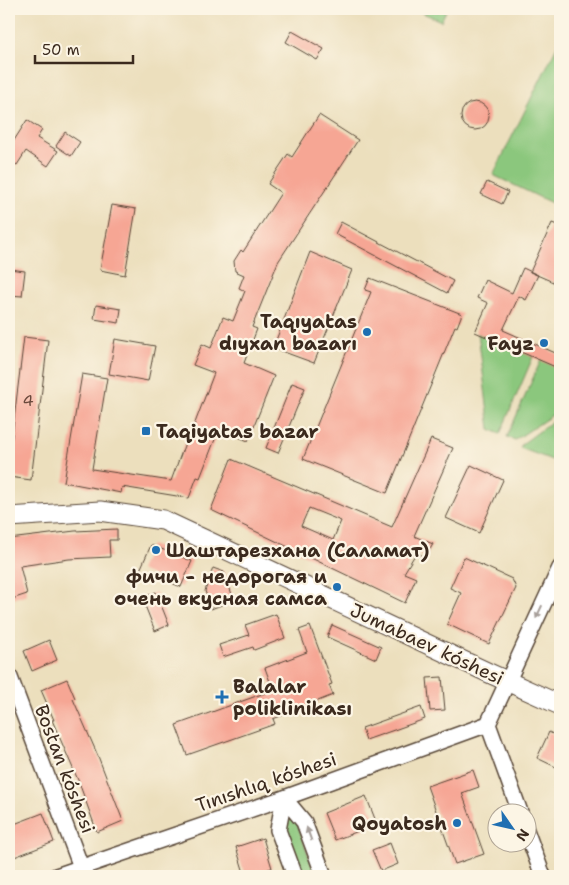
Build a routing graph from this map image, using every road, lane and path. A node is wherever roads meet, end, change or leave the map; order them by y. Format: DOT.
graph roads {
  1 [pos="9,517"];
  2 [pos="560,568"];
  3 [pos="9,675"];
  4 [pos="507,681"];
  5 [pos="560,705"];
  6 [pos="488,724"];
  7 [pos="284,798"];
  8 [pos="516,802"];
  9 [pos="535,852"];
  10 [pos="83,871"];
  11 [pos="56,876"];
  12 [pos="295,876"];
  13 [pos="324,876"];
  14 [pos="544,876"];
  1 -- 4 [label="street, Jumabaev kóshesi"];
  2 -- 4 [label="street, one-way"];
  3 -- 10 [label="street, Bostan kóshesi"];
  4 -- 5 [label="street, Jumabaev kóshesi"];
  4 -- 6 [label="street"];
  6 -- 7 [label="street, Tınıshlıq kóshesi"];
  6 -- 8 [label="street"];
  7 -- 10 [label="street, Tınıshlıq kóshesi"];
  7 -- 12 [label="street"];
  13 -- 7 [label="street, one-way"];
  9 -- 14 [label="street"];
  10 -- 11 [label="street, Tınıshlıq kóshesi"];
}
